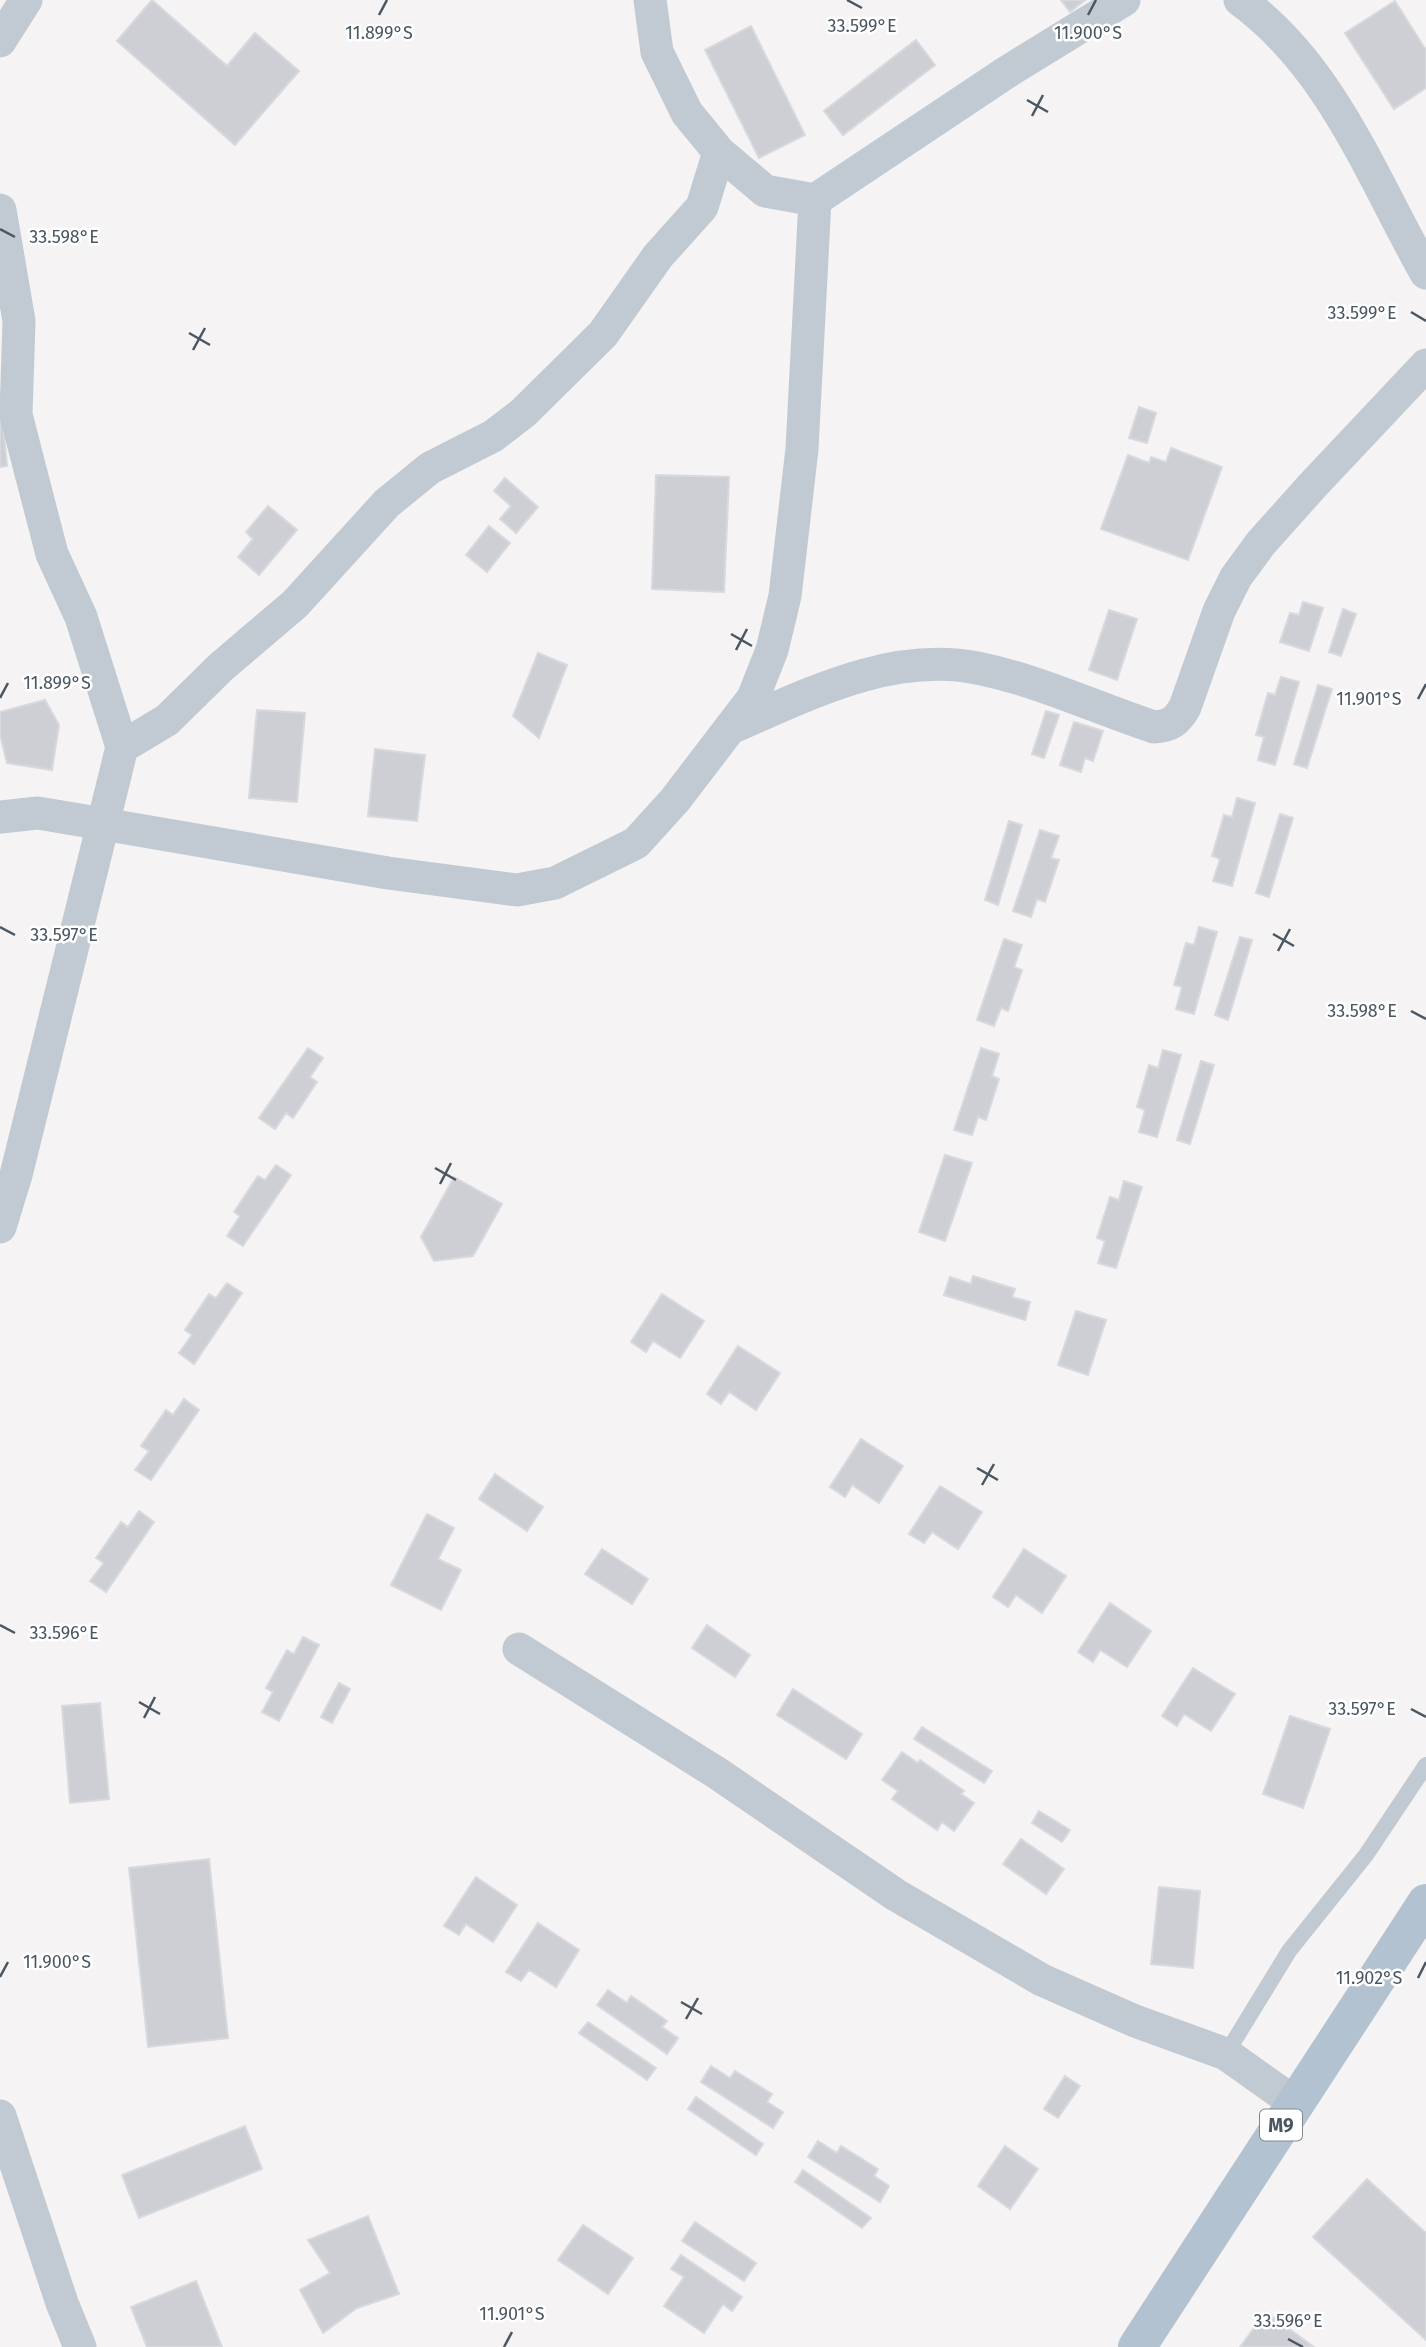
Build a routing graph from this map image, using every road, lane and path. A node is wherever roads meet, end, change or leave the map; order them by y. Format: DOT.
graph roads {
  1 [pos="650,0"];
  2 [pos="1124,0"];
  3 [pos="1240,0"];
  4 [pos="719,152"];
  5 [pos="815,200"];
  6 [pos="0,210"];
  7 [pos="1426,274"];
  8 [pos="1426,365"];
  9 [pos="727,729"];
  10 [pos="122,747"];
  11 [pos="0,817"];
  12 [pos="103,824"];
  13 [pos="0,1227"];
  14 [pos="519,1648"];
  15 [pos="1426,1765"];
  16 [pos="1426,1903"];
  17 [pos="1226,2054"];
  18 [pos="1295,2103"];
  19 [pos="0,2116"];
  20 [pos="80,2347"];
  21 [pos="1137,2347"];
  1 -- 4 [label="street"];
  2 -- 5 [label="street"];
  3 -- 7 [label="street"];
  4 -- 5 [label="street"];
  4 -- 10 [label="street"];
  5 -- 9 [label="street"];
  6 -- 10 [label="street"];
  8 -- 9 [label="street"];
  9 -- 12 [label="street"];
  10 -- 12 [label="street"];
  11 -- 12 [label="street"];
  12 -- 13 [label="street"];
  14 -- 17 [label="street"];
  15 -- 17 [label="lane"];
  16 -- 18 [label="main road, M9"];
  17 -- 18 [label="street"];
  18 -- 21 [label="main road, M9"];
  19 -- 20 [label="street"];
}
